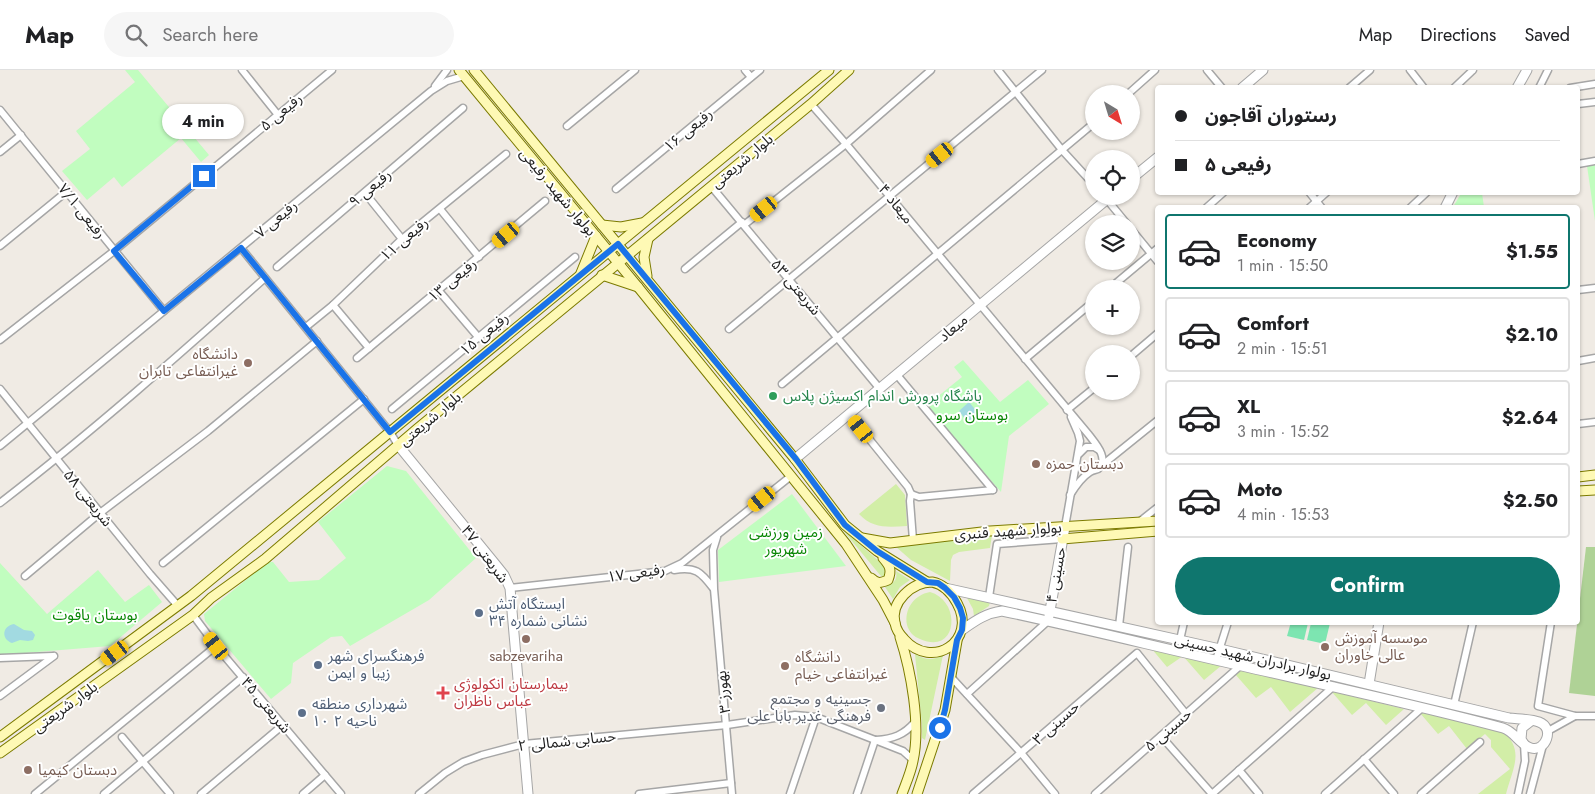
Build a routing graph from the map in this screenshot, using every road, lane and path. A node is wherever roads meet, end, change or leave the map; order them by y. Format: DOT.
graph roads {
  1 [pos="242,70"];
  2 [pos="332,70"];
  3 [pos="447,70"];
  4 [pos="474,70"];
  5 [pos="635,70"];
  6 [pos="745,70"];
  7 [pos="760,70"];
  8 [pos="849,70"];
  9 [pos="931,70"];
  10 [pos="998,70"];
  11 [pos="1042,70"];
  12 [pos="1155,70"];
  13 [pos="1207,70"];
  14 [pos="1263,70"];
  15 [pos="1370,70"];
  16 [pos="1410,70"];
  17 [pos="1473,70"];
  18 [pos="1528,70"];
  19 [pos="1548,70"];
  20 [pos="826,71"];
  21 [pos="461,73"];
  22 [pos="751,77"];
  23 [pos="1595,84"];
  24 [pos="1138,85"];
  25 [pos="1220,85"];
  26 [pos="1246,85"];
  27 [pos="1352,85"];
  28 [pos="1422,85"];
  29 [pos="1457,85"];
  30 [pos="1519,85"];
  31 [pos="1540,85"];
  32 [pos="1580,86"];
  33 [pos="431,91"];
  34 [pos="1016,92"];
  35 [pos="1595,102"];
  36 [pos="810,104"];
  37 [pos="1580,104"];
  38 [pos="463,108"];
  39 [pos="0,110"];
  40 [pos="278,114"];
  41 [pos="567,126"];
  42 [pos="1085,131"];
  43 [pos="21,135"];
  44 [pos="846,144"];
  45 [pos="1062,150"];
  46 [pos="0,152"];
  47 [pos="506,154"];
  48 [pos="1155,160"];
  49 [pos="1595,162"];
  50 [pos="1580,164"];
  51 [pos="1140,172"];
  52 [pos="1085,175"];
  53 [pos="711,186"];
  54 [pos="616,189"];
  55 [pos="66,192"];
  56 [pos="365,193"];
  57 [pos="1221,195"];
  58 [pos="1311,195"];
  59 [pos="1324,195"];
  60 [pos="1425,195"];
  61 [pos="890,196"];
  62 [pos="545,201"];
  63 [pos="1316,202"];
  64 [pos="1098,205"];
  65 [pos="1209,205"];
  66 [pos="1312,205"];
  67 [pos="1319,205"];
  68 [pos="1413,205"];
  69 [pos="440,209"];
  70 [pos="644,222"];
  71 [pos="742,222"];
  72 [pos="602,225"];
  73 [pos="596,236"];
  74 [pos="402,239"];
  75 [pos="648,239"];
  76 [pos="1140,240"];
  77 [pos="618,244"];
  78 [pos="0,246"];
  79 [pos="241,248"];
  80 [pos="1155,250"];
  81 [pos="114,251"];
  82 [pos="608,252"];
  83 [pos="1151,253"];
  84 [pos="937,254"];
  85 [pos="628,255"];
  86 [pos="479,257"];
  87 [pos="575,257"];
  88 [pos="1155,258"];
  89 [pos="618,263"];
  90 [pos="277,267"];
  91 [pos="685,269"];
  92 [pos="581,273"];
  93 [pos="602,275"];
  94 [pos="265,278"];
  95 [pos="647,279"];
  96 [pos="790,280"];
  97 [pos="1120,280"];
  98 [pos="638,287"];
  99 [pos="1595,288"];
  100 [pos="1580,290"];
  101 [pos="439,291"];
  102 [pos="333,304"];
  103 [pos="980,305"];
  104 [pos="1085,309"];
  105 [pos="164,311"];
  106 [pos="306,327"];
  107 [pos="729,329"];
  108 [pos="1155,336"];
  109 [pos="837,337"];
  110 [pos="478,338"];
  111 [pos="0,340"];
  112 [pos="317,341"];
  113 [pos="369,348"];
  114 [pos="1140,348"];
  115 [pos="357,358"];
  116 [pos="1595,358"];
  117 [pos="1025,359"];
  118 [pos="1580,361"];
  119 [pos="897,375"];
  120 [pos="782,384"];
  121 [pos="880,388"];
  122 [pos="0,389"];
  123 [pos="1085,396"];
  124 [pos="364,399"];
  125 [pos="392,409"];
  126 [pos="1068,410"];
  127 [pos="849,414"];
  128 [pos="1595,422"];
  129 [pos="28,423"];
  130 [pos="1155,423"];
  131 [pos="1580,424"];
  132 [pos="390,432"];
  133 [pos="398,445"];
  134 [pos="0,446"];
  135 [pos="1121,451"];
  136 [pos="1101,453"];
  137 [pos="1078,457"];
  138 [pos="796,459"];
  139 [pos="56,460"];
  140 [pos="1098,468"];
  141 [pos="1091,471"];
  142 [pos="1595,475"];
  143 [pos="791,476"];
  144 [pos="1580,477"];
  145 [pos="1595,490"];
  146 [pos="1580,491"];
  147 [pos="911,494"];
  148 [pos="1070,495"];
  149 [pos="0,503"];
  150 [pos="1155,510"];
  151 [pos="100,513"];
  152 [pos="1155,520"];
  153 [pos="1139,523"];
  154 [pos="1064,527"];
  155 [pos="1155,531"];
  156 [pos="719,534"];
  157 [pos="860,537"];
  158 [pos="1062,539"];
  159 [pos="913,540"];
  160 [pos="1128,547"];
  161 [pos="877,551"];
  162 [pos="163,562"];
  163 [pos="665,571"];
  164 [pos="867,574"];
  165 [pos="25,576"];
  166 [pos="927,582"];
  167 [pos="510,588"];
  168 [pos="945,588"];
  169 [pos="714,589"];
  170 [pos="989,597"];
  171 [pos="178,606"];
  172 [pos="1049,610"];
  173 [pos="193,615"];
  174 [pos="1048,621"];
  175 [pos="1183,625"];
  176 [pos="1227,625"];
  177 [pos="1378,625"];
  178 [pos="1473,625"];
  179 [pos="1551,625"];
  180 [pos="1120,626"];
  181 [pos="896,627"];
  182 [pos="962,630"];
  183 [pos="957,640"];
  184 [pos="1180,640"];
  185 [pos="216,646"];
  186 [pos="1220,649"];
  187 [pos="0,658"];
  188 [pos="1216,660"];
  189 [pos="1240,666"];
  190 [pos="243,677"];
  191 [pos="951,677"];
  192 [pos="1369,684"];
  193 [pos="1334,686"];
  194 [pos="968,694"];
  195 [pos="0,696"];
  196 [pos="1454,704"];
  197 [pos="1422,708"];
  198 [pos="1186,714"];
  199 [pos="1575,716"];
  200 [pos="1595,716"];
  201 [pos="816,717"];
  202 [pos="1531,721"];
  203 [pos="916,722"];
  204 [pos="283,725"];
  205 [pos="727,725"];
  206 [pos="1548,731"];
  207 [pos="1161,736"];
  208 [pos="0,737"];
  209 [pos="122,737"];
  210 [pos="875,740"];
  211 [pos="1480,742"];
  212 [pos="524,744"];
  213 [pos="1524,744"];
  214 [pos="1543,745"];
  215 [pos="0,753"];
  216 [pos="1022,754"];
  217 [pos="1364,759"];
  218 [pos="913,760"];
  219 [pos="143,761"];
  220 [pos="1239,770"];
  221 [pos="325,775"];
  222 [pos="731,783"];
  223 [pos="35,794"];
  224 [pos="104,794"];
  225 [pos="170,794"];
  226 [pos="201,794"];
  227 [pos="303,794"];
  228 [pos="341,794"];
  229 [pos="419,794"];
  230 [pos="528,794"];
  231 [pos="639,794"];
  232 [pos="732,794"];
  233 [pos="790,794"];
  234 [pos="857,794"];
  235 [pos="902,794"];
  236 [pos="917,794"];
  237 [pos="973,794"];
  238 [pos="1055,794"];
  239 [pos="1095,794"];
  240 [pos="1212,794"];
  241 [pos="1260,794"];
  242 [pos="1325,794"];
  243 [pos="1394,794"];
  244 [pos="1421,794"];
  245 [pos="1518,794"];
  246 [pos="1530,794"];
  1 -- 40 [label="street"];
  2 -- 40 [label="street, رفیعی ۵"];
  3 -- 33 [label="street"];
  4 -- 72 [label="main road, بولوار شهید رفیعی"];
  5 -- 41 [label="street"];
  6 -- 22 [label="street"];
  7 -- 22 [label="street, رفیعی ۱۶"];
  8 -- 36 [label="main road, بلوار شریعتی"];
  9 -- 44 [label="street"];
  10 -- 34 [label="street"];
  11 -- 34 [label="street"];
  12 -- 24 [label="street"];
  13 -- 25 [label="street"];
  14 -- 26 [label="street"];
  15 -- 27 [label="street"];
  16 -- 28 [label="street"];
  17 -- 29 [label="street"];
  18 -- 30 [label="street"];
  19 -- 31 [label="street"];
  20 -- 70 [label="main road, بلوار شریعتی"];
  21 -- 33 [label="street"];
  21 -- 73 [label="main road, بولوار شهید رفیعی"];
  22 -- 54 [label="street, رفیعی ۱۶"];
  23 -- 32 [label="street"];
  33 -- 79 [label="street, رفیعی ۷"];
  34 -- 45 [label="street"];
  34 -- 61 [label="street"];
  35 -- 37 [label="street"];
  36 -- 44 [label="street, میعاد ۴"];
  36 -- 53 [label="main road, بلوار شریعتی"];
  38 -- 56 [label="street, رفیعی ۹"];
  39 -- 43 [label="street, رفیعی ۷/۱"];
  40 -- 81 [label="street, رفیعی ۵"];
  42 -- 45 [label="street"];
  43 -- 46 [label="street"];
  43 -- 55 [label="street, رفیعی ۷/۱"];
  44 -- 61 [label="street, میعاد ۴"];
  44 -- 71 [label="street"];
  45 -- 52 [label="street"];
  45 -- 84 [label="street"];
  47 -- 69 [label="street, رفیعی ۱۱"];
  48 -- 51 [label="street"];
  49 -- 50 [label="street"];
  53 -- 71 [label="street, شریعتی ۵۳"];
  53 -- 75 [label="main road, بلوار شریعتی"];
  55 -- 78 [label="street"];
  55 -- 81 [label="street, رفیعی ۷/۱"];
  56 -- 74 [label="street"];
  56 -- 90 [label="street, رفیعی ۹"];
  57 -- 65 [label="street"];
  58 -- 63 [label="street"];
  59 -- 63 [label="street"];
  60 -- 68 [label="street"];
  61 -- 84 [label="street, میعاد ۴"];
  61 -- 96 [label="street"];
  62 -- 86 [label="street, رفیعی ۱۳"];
  63 -- 66 [label="street"];
  63 -- 67 [label="street"];
  64 -- 103 [label="street, میعاد"];
  69 -- 74 [label="street, رفیعی ۱۱"];
  69 -- 86 [label="street"];
  70 -- 72 [label="main road"];
  70 -- 77 [label="main road, بلوار شریعتی"];
  71 -- 91 [label="street"];
  71 -- 96 [label="street, شریعتی ۵۳"];
  72 -- 77 [label="main road, بولوار شهید رفیعی"];
  73 -- 82 [label="main road, بولوار شهید رفیعی"];
  73 -- 92 [label="main road"];
  74 -- 102 [label="street, رفیعی ۱۱"];
  75 -- 85 [label="main road, بلوار شریعتی"];
  75 -- 95 [label="main road"];
  76 -- 83 [label="street"];
  77 -- 82 [label="main road, بلوار شریعتی"];
  77 -- 85 [label="main road, بولوار شهید رفیعی"];
  79 -- 94 [label="street"];
  79 -- 105 [label="street, رفیعی ۷"];
  80 -- 83 [label="street"];
  81 -- 105 [label="street, رفیعی ۷/۱"];
  81 -- 111 [label="street, رفیعی ۵"];
  82 -- 89 [label="main road, بولوار شهید رفیعی"];
  82 -- 92 [label="main road, بلوار شریعتی"];
  83 -- 88 [label="street"];
  83 -- 97 [label="street"];
  84 -- 103 [label="street, میعاد ۴"];
  84 -- 109 [label="street"];
  85 -- 89 [label="main road, بلوار شریعتی"];
  85 -- 95 [label="main road, بولوار شهید رفیعی"];
  86 -- 101 [label="street, رفیعی ۱۳"];
  87 -- 110 [label="street, رفیعی ۱۵"];
  89 -- 93 [label="main road, بلوار شریعتی"];
  89 -- 98 [label="main road, بولوار شهید رفیعی"];
  92 -- 132 [label="main road, بلوار شریعتی"];
  93 -- 98 [label="main road"];
  93 -- 133 [label="main road, بلوار شریعتی"];
  94 -- 106 [label="street"];
  94 -- 139 [label="street"];
  95 -- 138 [label="main road, بولوار شهید رفیعی"];
  96 -- 107 [label="street"];
  96 -- 109 [label="street, شریعتی ۵۳"];
  98 -- 143 [label="main road, بولوار شهید رفیعی"];
  99 -- 100 [label="street"];
  101 -- 110 [label="street"];
  101 -- 113 [label="street, رفیعی ۱۳"];
  102 -- 106 [label="street, رفیعی ۱۱"];
  102 -- 113 [label="street"];
  103 -- 117 [label="street, میعاد ۴"];
  103 -- 119 [label="street, میعاد"];
  104 -- 117 [label="street"];
  105 -- 129 [label="street, رفیعی ۷"];
  106 -- 112 [label="street"];
  108 -- 114 [label="street"];
  109 -- 120 [label="street"];
  109 -- 121 [label="street, شریعتی ۵۳"];
  110 -- 125 [label="street, رفیعی ۱۵"];
  112 -- 124 [label="street"];
  112 -- 151 [label="street"];
  113 -- 115 [label="street, رفیعی ۱۳"];
  116 -- 118 [label="street"];
  117 -- 126 [label="street, میعاد ۴"];
  119 -- 121 [label="street, میعاد"];
  119 -- 147 [label="street"];
  121 -- 127 [label="street, میعاد"];
  122 -- 129 [label="street, شریعتی ۵۸"];
  123 -- 126 [label="street"];
  124 -- 132 [label="street"];
  124 -- 162 [label="street"];
  126 -- 136 [label="street, میعاد ۴"];
  126 -- 137 [label="street"];
  127 -- 138 [label="street, میعاد"];
  127 -- 147 [label="street"];
  128 -- 131 [label="street"];
  129 -- 134 [label="street, رفیعی ۷"];
  129 -- 139 [label="street, شریعتی ۵۸"];
  130 -- 135 [label="street"];
  132 -- 133 [label="street"];
  132 -- 171 [label="main road, بلوار شریعتی"];
  133 -- 167 [label="street, شریعتی ۴۷"];
  133 -- 173 [label="main road, بلوار شریعتی"];
  135 -- 136 [label="street"];
  135 -- 140 [label="street"];
  136 -- 137 [label="street"];
  136 -- 140 [label="street"];
  137 -- 141 [label="street"];
  137 -- 148 [label="street"];
  138 -- 157 [label="main road, بولوار شهید رفیعی"];
  139 -- 149 [label="street"];
  139 -- 151 [label="street, شریعتی ۵۸"];
  140 -- 141 [label="street"];
  141 -- 148 [label="street"];
  142 -- 144 [label="main road"];
  143 -- 156 [label="street, رفیعی ۱۷"];
  143 -- 164 [label="main road, بولوار شهید رفیعی"];
  145 -- 146 [label="main road"];
  147 -- 159 [label="street"];
  148 -- 154 [label="street"];
  150 -- 153 [label="street"];
  151 -- 165 [label="street"];
  151 -- 171 [label="street, شریعتی ۵۸"];
  152 -- 153 [label="main road, بولوار شهید قنبری"];
  153 -- 154 [label="main road, بولوار شهید قنبری"];
  154 -- 158 [label="street, حسینی ۴"];
  154 -- 159 [label="main road, بولوار شهید قنبری"];
  155 -- 158 [label="main road, بولوار شهید قنبری"];
  156 -- 163 [label="street, رفیعی ۱۷"];
  156 -- 169 [label="street, بهورز ۳"];
  157 -- 159 [label="main road, بولوار شهید قنبری"];
  157 -- 161 [label="main road, بولوار شهید رفیعی"];
  158 -- 170 [label="street, بولوار شهید قنبری"];
  158 -- 172 [label="street, حسینی ۴"];
  160 -- 180 [label="street"];
  161 -- 164 [label="main road"];
  161 -- 166 [label="main road, بولوار شهید رفیعی"];
  163 -- 167 [label="street, رفیعی ۱۷"];
  163 -- 169 [label="street"];
  164 -- 181 [label="main road, بولوار شهید رفیعی"];
  166 -- 168 [label="main road"];
  166 -- 181 [label="main road"];
  167 -- 212 [label="street, شریعتی ۴۷"];
  168 -- 170 [label="street, بولوار برادران شهید حسینی"];
  168 -- 182 [label="main road"];
  169 -- 205 [label="street, بهورز ۳"];
  170 -- 172 [label="street, بولوار برادران شهید حسینی"];
  171 -- 208 [label="main road, بلوار شریعتی"];
  172 -- 174 [label="street, حسینی ۴"];
  172 -- 180 [label="street, بولوار برادران شهید حسینی"];
  173 -- 185 [label="street, شریعتی ۴۵"];
  173 -- 215 [label="main road, بلوار شریعتی"];
  174 -- 182 [label="street, بولوار برادران شهید حسینی"];
  174 -- 188 [label="street, بولوار برادران شهید حسینی"];
  174 -- 194 [label="street"];
  175 -- 184 [label="street"];
  176 -- 186 [label="street"];
  177 -- 192 [label="street"];
  178 -- 196 [label="street"];
  179 -- 199 [label="street"];
  180 -- 184 [label="street, بولوار برادران شهید حسینی"];
  181 -- 183 [label="main road"];
  181 -- 203 [label="main road"];
  182 -- 183 [label="main road"];
  183 -- 191 [label="main road"];
  184 -- 186 [label="street, بولوار برادران شهید حسینی"];
  185 -- 190 [label="street, شریعتی ۴۵"];
  185 -- 223 [label="street"];
  186 -- 188 [label="street"];
  186 -- 192 [label="street, بولوار برادران شهید حسینی"];
  187 -- 195 [label="street"];
  188 -- 189 [label="street, بولوار برادران شهید حسینی"];
  189 -- 193 [label="street, بولوار برادران شهید حسینی"];
  189 -- 198 [label="street, حسینی ۵"];
  190 -- 204 [label="street, شریعتی ۴۵"];
  190 -- 219 [label="street"];
  191 -- 194 [label="street"];
  191 -- 236 [label="main road"];
  192 -- 196 [label="street, بولوار برادران شهید حسینی"];
  193 -- 197 [label="street, بولوار برادران شهید حسینی"];
  193 -- 220 [label="street"];
  194 -- 216 [label="street"];
  196 -- 202 [label="street, بولوار برادران شهید حسینی"];
  197 -- 213 [label="street, بولوار برادران شهید حسینی"];
  197 -- 217 [label="street"];
  198 -- 207 [label="street, حسینی ۵"];
  198 -- 216 [label="street, حسینی ۳"];
  199 -- 200 [label="street"];
  199 -- 206 [label="street"];
  201 -- 205 [label="street, حسابی شمالی ۲"];
  201 -- 210 [label="street, حسابی شمالی ۲"];
  201 -- 233 [label="street"];
  202 -- 206 [label="street"];
  202 -- 213 [label="street"];
  203 -- 210 [label="street"];
  203 -- 218 [label="main road"];
  204 -- 221 [label="street, شریعتی ۴۵"];
  204 -- 226 [label="street"];
  205 -- 212 [label="street, حسابی شمالی ۲"];
  205 -- 222 [label="street, بهورز ۳"];
  206 -- 214 [label="street"];
  207 -- 239 [label="street, حسینی ۵"];
  207 -- 240 [label="street"];
  209 -- 219 [label="street"];
  210 -- 218 [label="street, حسابی شمالی ۲"];
  210 -- 234 [label="street"];
  211 -- 244 [label="street"];
  212 -- 229 [label="street, حسابی شمالی ۲"];
  212 -- 230 [label="street, شریعتی ۴۷"];
  213 -- 214 [label="street"];
  213 -- 245 [label="street"];
  214 -- 246 [label="street"];
  216 -- 237 [label="street, حسینی ۳"];
  216 -- 238 [label="street"];
  217 -- 242 [label="street"];
  217 -- 243 [label="street"];
  218 -- 235 [label="main road"];
  219 -- 224 [label="street"];
  219 -- 225 [label="street"];
  220 -- 240 [label="street"];
  220 -- 241 [label="street"];
  221 -- 227 [label="street"];
  221 -- 228 [label="street, شریعتی ۴۵"];
  222 -- 231 [label="street"];
  222 -- 232 [label="street, بهورز ۳"];
}
